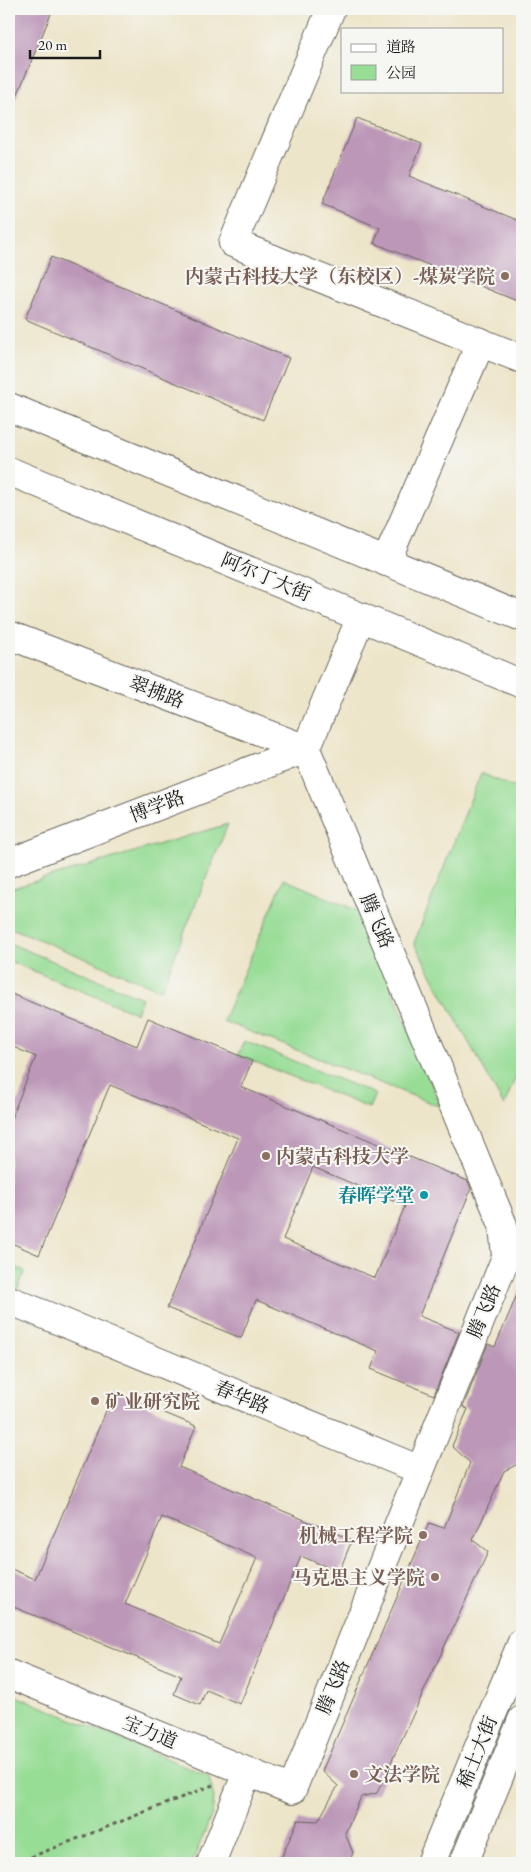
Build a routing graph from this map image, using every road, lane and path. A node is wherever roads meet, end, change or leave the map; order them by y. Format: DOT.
graph roads {
  1 [pos="331,9"];
  2 [pos="481,342"];
  3 [pos="522,359"];
  4 [pos="9,407"];
  5 [pos="9,471"];
  6 [pos="386,562"];
  7 [pos="361,617"];
  8 [pos="522,618"];
  9 [pos="9,635"];
  10 [pos="522,684"];
  11 [pos="306,749"];
  12 [pos="9,863"];
  13 [pos="9,1300"];
  14 [pos="420,1470"];
  15 [pos="522,1642"];
  16 [pos="9,1674"];
  17 [pos="522,1720"];
  18 [pos="247,1772"];
  19 [pos="292,1790"];
  20 [pos="16,1863"];
  21 [pos="211,1863"];
  22 [pos="431,1863"];
  23 [pos="464,1863"];
  1 -- 2 [label="street"];
  2 -- 3 [label="street"];
  2 -- 6 [label="street"];
  4 -- 6 [label="street"];
  5 -- 7 [label="street, 阿尔丁大街"];
  6 -- 8 [label="street"];
  7 -- 10 [label="street, 阿尔丁大街"];
  7 -- 11 [label="street"];
  9 -- 11 [label="street, 翠拂路"];
  11 -- 12 [label="street, 博学路"];
  11 -- 14 [label="street, 腾飞路"];
  13 -- 14 [label="street, 春华路"];
  14 -- 19 [label="street, 腾飞路"];
  15 -- 22 [label="street, 稀土大街"];
  16 -- 18 [label="street, 宝力道"];
  17 -- 23 [label="street, 稀土大街"];
  18 -- 19 [label="street, 宝力道"];
  18 -- 20 [label="path"];
  18 -- 21 [label="street"];
}
